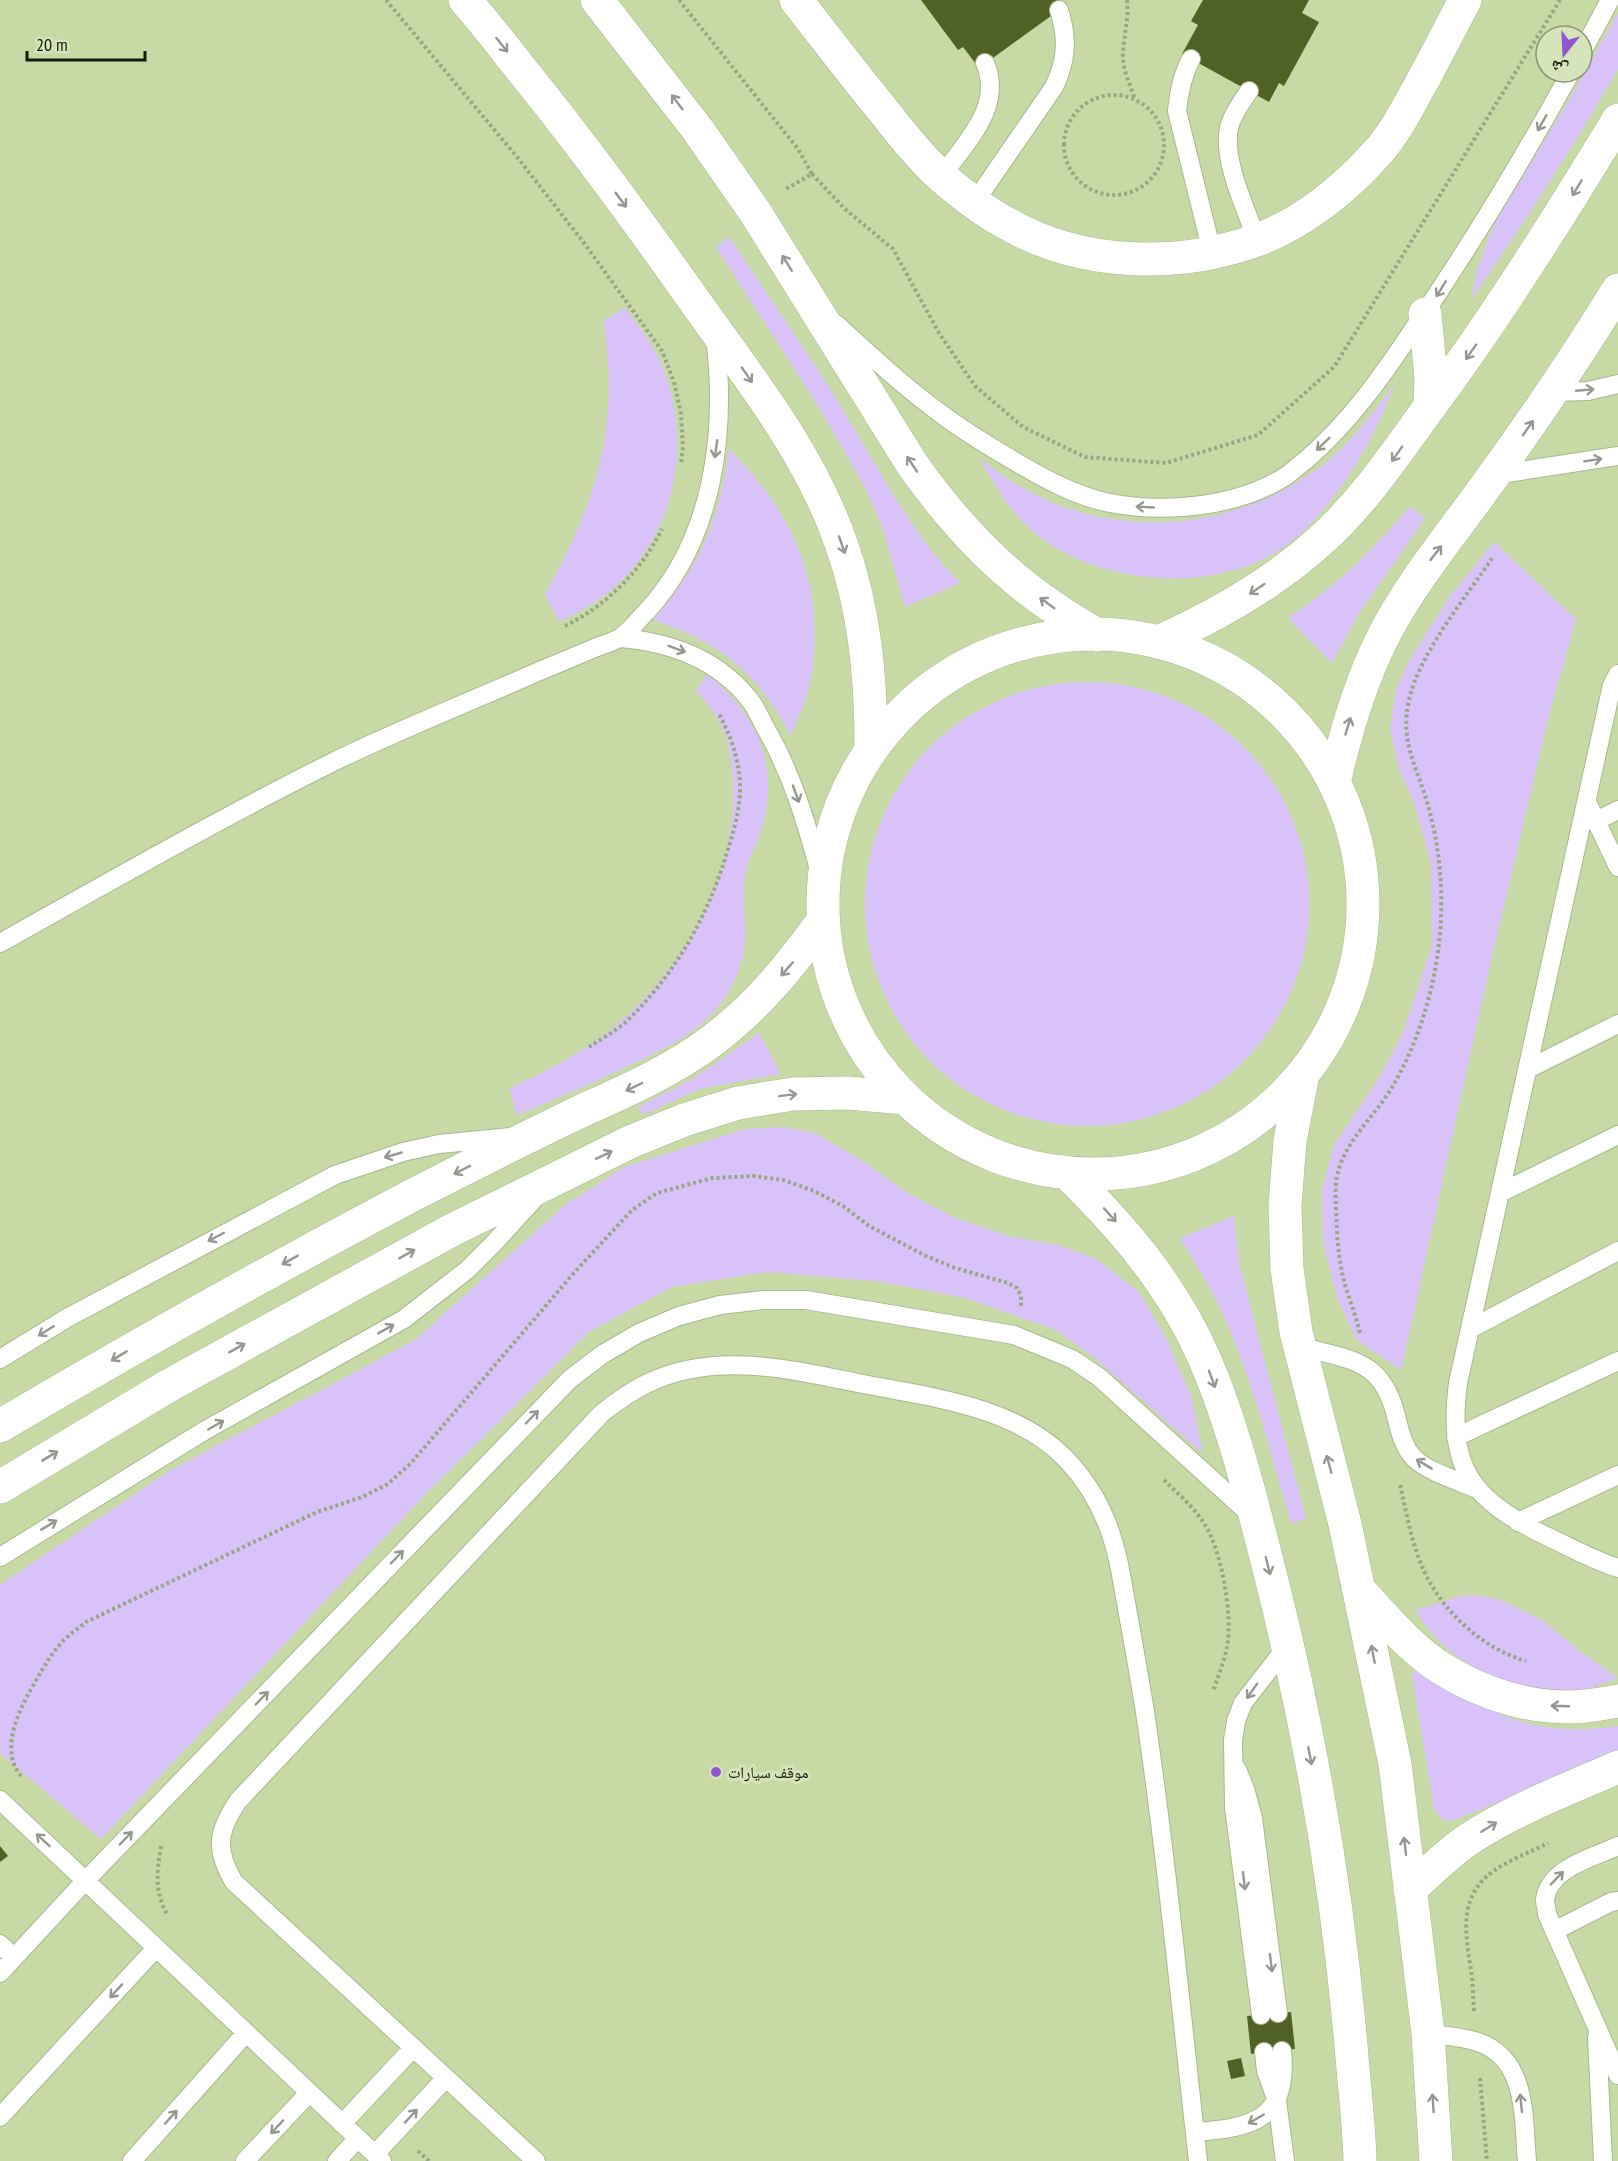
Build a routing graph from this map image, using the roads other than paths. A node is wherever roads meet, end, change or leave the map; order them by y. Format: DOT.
graph roads {
  1 [pos="465,0"];
  2 [pos="597,0"];
  3 [pos="796,0"];
  4 [pos="1465,0"];
  5 [pos="1610,0"];
  6 [pos="1059,10"];
  7 [pos="1594,30"];
  8 [pos="1191,59"];
  9 [pos="985,63"];
  10 [pos="1564,84"];
  11 [pos="1249,91"];
  12 [pos="1618,120"];
  13 [pos="941,177"];
  14 [pos="974,203"];
  15 [pos="1257,240"];
  16 [pos="1212,252"];
  17 [pos="1618,290"];
  18 [pos="810,300"];
  19 [pos="1425,314"];
  20 [pos="714,328"];
  21 [pos="1618,384"];
  22 [pos="1552,392"];
  23 [pos="1430,406"];
  24 [pos="1618,456"];
  25 [pos="1494,475"];
  26 [pos="1096,635"];
  27 [pos="620,638"];
  28 [pos="1158,642"];
  29 [pos="1618,674"];
  30 [pos="871,748"];
  31 [pos="1334,783"];
  32 [pos="1587,802"];
  33 [pos="1618,810"];
  34 [pos="1596,821"];
  35 [pos="1618,867"];
  36 [pos="822,881"];
  37 [pos="822,922"];
  38 [pos="0,943"];
  39 [pos="1618,1024"];
  40 [pos="1528,1069"];
  41 [pos="1302,1079"];
  42 [pos="905,1098"];
  43 [pos="533,1134"];
  44 [pos="1618,1135"];
  45 [pos="1068,1174"];
  46 [pos="551,1180"];
  47 [pos="1500,1193"];
  48 [pos="1618,1251"];
  49 [pos="1470,1329"];
  50 [pos="1299,1346"];
  51 [pos="0,1359"];
  52 [pos="1618,1361"];
  53 [pos="0,1426"];
  54 [pos="1456,1437"];
  55 [pos="1618,1474"];
  56 [pos="0,1487"];
  57 [pos="1477,1489"];
  58 [pos="1256,1519"];
  59 [pos="1518,1522"];
  60 [pos="0,1557"];
  61 [pos="1618,1568"];
  62 [pos="1361,1592"];
  63 [pos="1288,1645"];
  64 [pos="1618,1701"];
  65 [pos="1618,1767"];
  66 [pos="0,1800"];
  67 [pos="1618,1846"];
  68 [pos="86,1880"];
  69 [pos="1410,1890"];
  70 [pos="1618,1901"];
  71 [pos="1554,1931"];
  72 [pos="0,1944"];
  73 [pos="156,1948"];
  74 [pos="14,1958"];
  75 [pos="0,1973"];
  76 [pos="1269,2014"];
  77 [pos="1596,2026"];
  78 [pos="1428,2033"];
  79 [pos="246,2034"];
  80 [pos="413,2048"];
  81 [pos="1273,2051"];
  82 [pos="1618,2075"];
  83 [pos="446,2078"];
  84 [pos="309,2092"];
  85 [pos="1277,2101"];
  86 [pos="0,2117"];
  87 [pos="342,2124"];
  88 [pos="1195,2132"];
  89 [pos="358,2138"];
  90 [pos="379,2158"];
  91 [pos="132,2161"];
  92 [pos="245,2161"];
  93 [pos="337,2161"];
  94 [pos="536,2161"];
  95 [pos="1198,2161"];
  96 [pos="1285,2161"];
  97 [pos="1360,2161"];
  98 [pos="1436,2161"];
  99 [pos="1527,2161"];
  100 [pos="1603,2161"];
  1 -- 20 [label="street, one-way"];
  18 -- 2 [label="street, one-way"];
  3 -- 13 [label="street"];
  4 -- 15 [label="street"];
  5 -- 7 [label="lane"];
  6 -- 14 [label="lane"];
  8 -- 16 [label="lane"];
  9 -- 13 [label="lane"];
  10 -- 19 [label="lane, one-way"];
  11 -- 15 [label="lane"];
  12 -- 23 [label="street, one-way"];
  13 -- 14 [label="street"];
  14 -- 16 [label="street"];
  15 -- 16 [label="street"];
  17 -- 22 [label="street"];
  19 -- 18 [label="lane, one-way"];
  26 -- 18 [label="street, one-way"];
  19 -- 23 [label="street"];
  20 -- 27 [label="lane, one-way"];
  20 -- 30 [label="street, one-way"];
  22 -- 21 [label="lane, one-way"];
  25 -- 22 [label="street, one-way"];
  23 -- 28 [label="street, one-way"];
  25 -- 24 [label="lane, one-way"];
  31 -- 25 [label="street, one-way"];
  26 -- 28 [label="street"];
  26 -- 30 [label="street"];
  27 -- 36 [label="lane, one-way"];
  27 -- 38 [label="lane"];
  28 -- 31 [label="street"];
  29 -- 32 [label="lane"];
  30 -- 36 [label="street"];
  31 -- 41 [label="street"];
  32 -- 34 [label="lane"];
  32 -- 40 [label="lane"];
  33 -- 34 [label="lane"];
  34 -- 35 [label="lane"];
  36 -- 37 [label="street"];
  37 -- 42 [label="street"];
  37 -- 43 [label="street, one-way"];
  39 -- 40 [label="lane"];
  40 -- 47 [label="lane"];
  41 -- 45 [label="street"];
  41 -- 50 [label="street"];
  42 -- 45 [label="street"];
  46 -- 42 [label="street, one-way"];
  43 -- 51 [label="lane, one-way"];
  43 -- 53 [label="street, one-way"];
  44 -- 47 [label="lane"];
  45 -- 58 [label="street, one-way"];
  56 -- 46 [label="street, one-way"];
  60 -- 46 [label="lane, one-way"];
  47 -- 49 [label="lane"];
  48 -- 49 [label="lane"];
  49 -- 54 [label="lane"];
  57 -- 50 [label="lane, one-way"];
  62 -- 50 [label="street, one-way"];
  52 -- 54 [label="lane"];
  54 -- 57 [label="lane"];
  55 -- 59 [label="lane"];
  57 -- 59 [label="lane"];
  58 -- 63 [label="street, one-way"];
  68 -- 58 [label="lane, one-way"];
  59 -- 61 [label="lane"];
  64 -- 62 [label="street, one-way"];
  69 -- 62 [label="street, one-way"];
  63 -- 76 [label="lane, one-way"];
  63 -- 97 [label="street, one-way"];
  69 -- 65 [label="street, one-way"];
  68 -- 66 [label="lane, one-way"];
  71 -- 67 [label="lane, one-way"];
  68 -- 73 [label="lane"];
  68 -- 74 [label="lane"];
  69 -- 78 [label="street"];
  70 -- 71 [label="lane"];
  71 -- 77 [label="lane"];
  72 -- 74 [label="lane"];
  73 -- 79 [label="lane"];
  73 -- 86 [label="lane, one-way"];
  74 -- 75 [label="lane"];
  77 -- 82 [label="lane"];
  77 -- 100 [label="lane"];
  98 -- 78 [label="street, one-way"];
  99 -- 78 [label="lane, one-way"];
  79 -- 84 [label="lane"];
  91 -- 79 [label="lane, one-way"];
  80 -- 83 [label="lane"];
  80 -- 87 [label="lane"];
  80 -- 88 [label="lane"];
  81 -- 85 [label="lane"];
  90 -- 83 [label="lane, one-way"];
  83 -- 94 [label="lane"];
  84 -- 87 [label="lane"];
  84 -- 92 [label="lane, one-way"];
  85 -- 88 [label="lane, one-way"];
  85 -- 96 [label="lane"];
  87 -- 89 [label="lane"];
  88 -- 95 [label="lane"];
  89 -- 90 [label="lane"];
  89 -- 93 [label="lane"];
}
